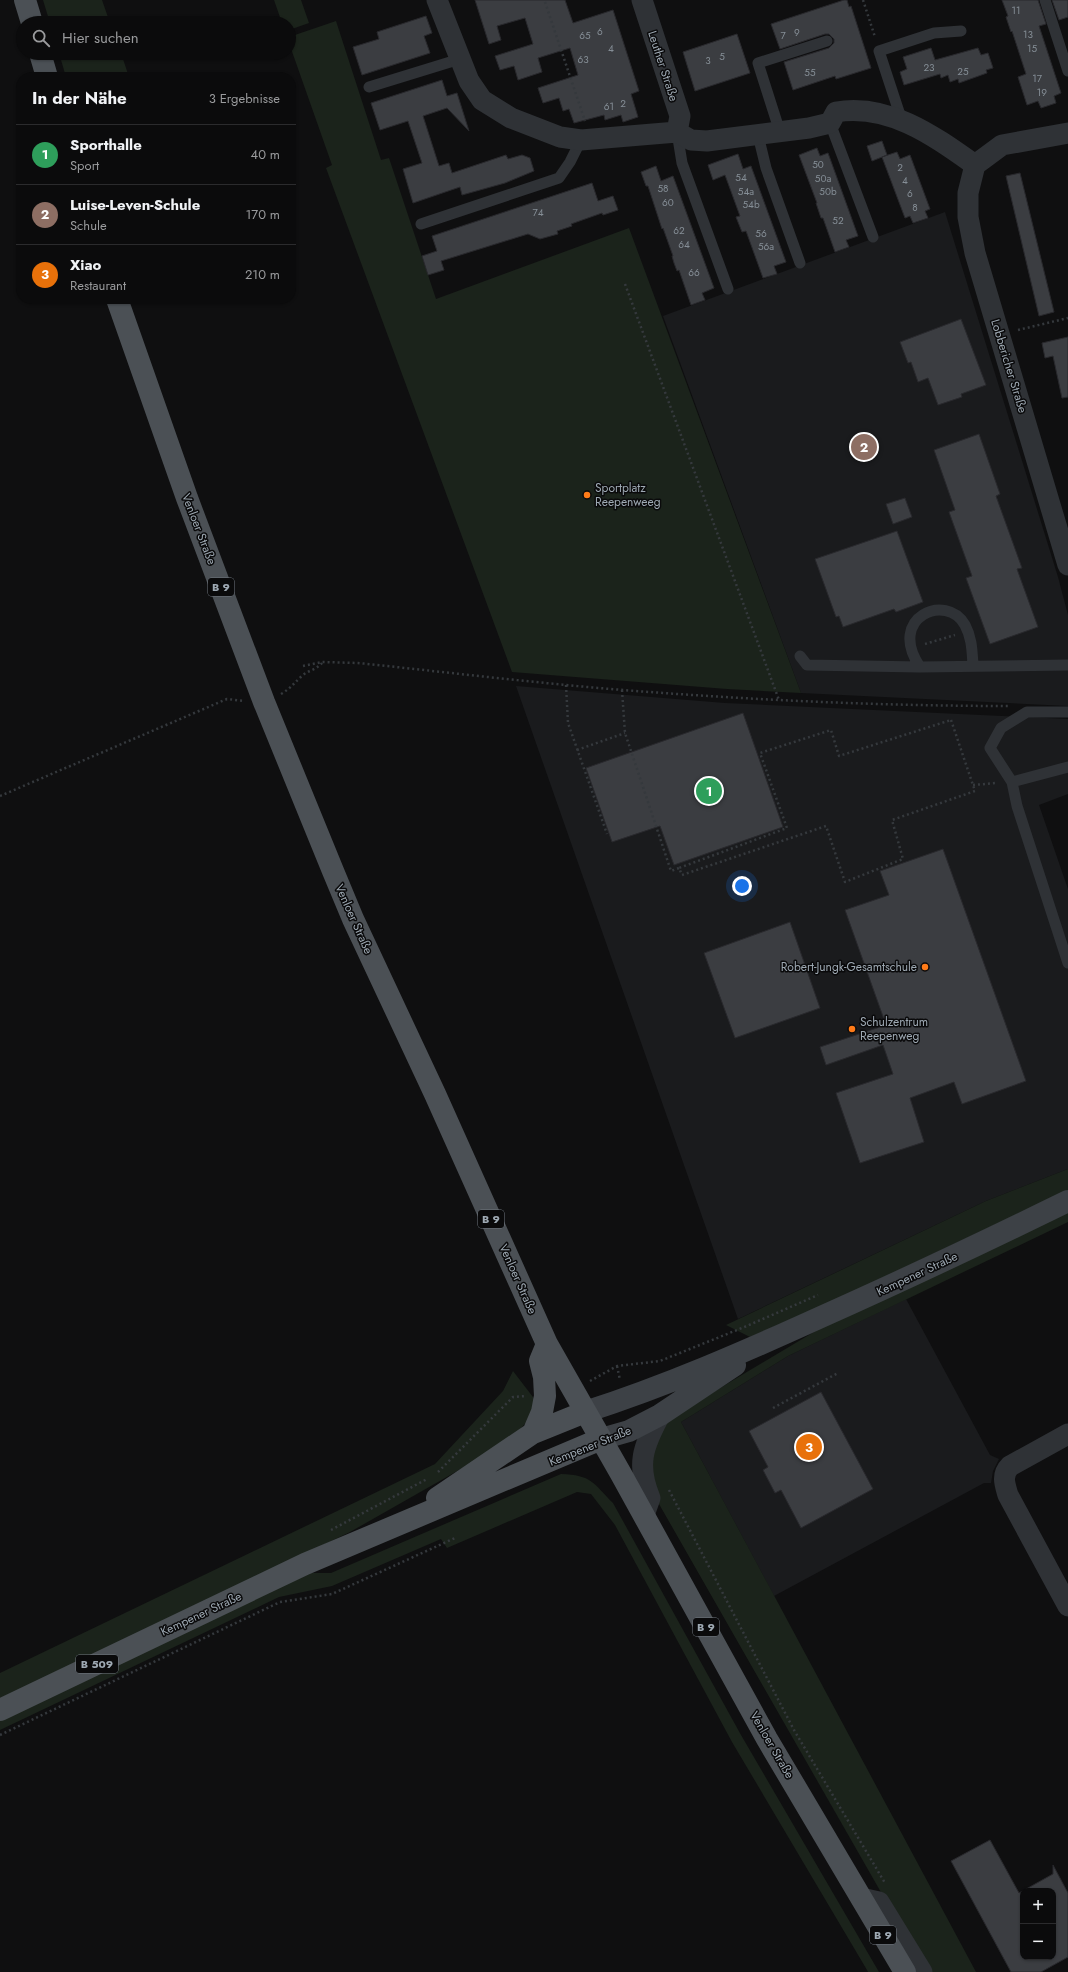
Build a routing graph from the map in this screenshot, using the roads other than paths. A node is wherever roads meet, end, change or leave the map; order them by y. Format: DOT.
graph roads {
  1 [pos="25,0"];
  2 [pos="437,0"];
  3 [pos="642,0"];
  4 [pos="1045,0"];
  5 [pos="30,16"];
  6 [pos="962,31"];
  7 [pos="827,41"];
  8 [pos="1063,41"];
  9 [pos="460,59"];
  10 [pos="42,60"];
  11 [pos="1068,71"];
  12 [pos="46,72"];
  13 [pos="369,87"];
  14 [pos="902,120"];
  15 [pos="830,123"];
  16 [pos="677,132"];
  17 [pos="780,132"];
  18 [pos="1068,133"];
  19 [pos="758,135"];
  20 [pos="586,140"];
  21 [pos="975,165"];
  22 [pos="421,224"];
  23 [pos="872,237"];
  24 [pos="800,263"];
  25 [pos="728,289"];
  26 [pos="119,304"];
  27 [pos="1068,565"];
  28 [pos="800,656"];
  29 [pos="972,665"];
  30 [pos="1068,665"];
  31 [pos="920,666"];
  32 [pos="1068,712"];
  33 [pos="1068,767"];
  34 [pos="1012,782"];
  35 [pos="1068,963"];
  36 [pos="1068,1201"];
  37 [pos="547,1344"];
  38 [pos="763,1344"];
  39 [pos="585,1412"];
  40 [pos="660,1415"];
  41 [pos="533,1433"];
  42 [pos="1068,1434"];
  43 [pos="601,1439"];
  44 [pos="644,1515"];
  45 [pos="404,1523"];
  46 [pos="1068,1606"];
  47 [pos="0,1710"];
  48 [pos="862,1898"];
  49 [pos="905,1972"];
  50 [pos="922,1972"];
  1 -- 5 [label="main road"];
  2 -- 9 [label="street"];
  3 -- 16 [label="street, Leuther Straße"];
  4 -- 8 [label="lane"];
  6 -- 14 [label="lane"];
  7 -- 17 [label="lane"];
  8 -- 11 [label="lane"];
  9 -- 13 [label="lane"];
  9 -- 20 [label="street"];
  10 -- 12 [label="main road"];
  14 -- 15 [label="street"];
  14 -- 21 [label="street"];
  15 -- 17 [label="street"];
  15 -- 23 [label="lane"];
  16 -- 19 [label="street"];
  16 -- 20 [label="street"];
  16 -- 25 [label="lane"];
  17 -- 19 [label="street"];
  18 -- 21 [label="street"];
  19 -- 24 [label="lane"];
  20 -- 22 [label="lane"];
  21 -- 27 [label="street, Lobbericher Straße"];
  26 -- 37 [label="main road, Venloer Straße / B 9"];
  28 -- 31 [label="lane"];
  29 -- 30 [label="lane"];
  29 -- 31 [label="lane"];
  29 -- 31 [label="lane"];
  32 -- 34 [label="lane"];
  33 -- 34 [label="lane"];
  34 -- 35 [label="lane"];
  36 -- 38 [label="street, Kempener Straße"];
  37 -- 39 [label="main road, Venloer Straße / B 9"];
  37 -- 41 [label="main road"];
  38 -- 39 [label="street, Kempener Straße"];
  38 -- 40 [label="street, Kempener Straße"];
  39 -- 41 [label="main road, Kempener Straße"];
  39 -- 43 [label="main road, Venloer Straße / B 9"];
  40 -- 43 [label="street, Kempener Straße"];
  40 -- 44 [label="street"];
  41 -- 45 [label="main road, Kempener Straße"];
  42 -- 46 [label="street"];
  43 -- 44 [label="main road, Venloer Straße / B 9"];
  43 -- 45 [label="main road, Kempener Straße"];
  44 -- 48 [label="main road, Venloer Straße / B 9"];
  45 -- 47 [label="main road, Kempener Straße / B 509"];
  48 -- 49 [label="main road, Venloer Straße / B 9"];
  48 -- 50 [label="street"];
}
